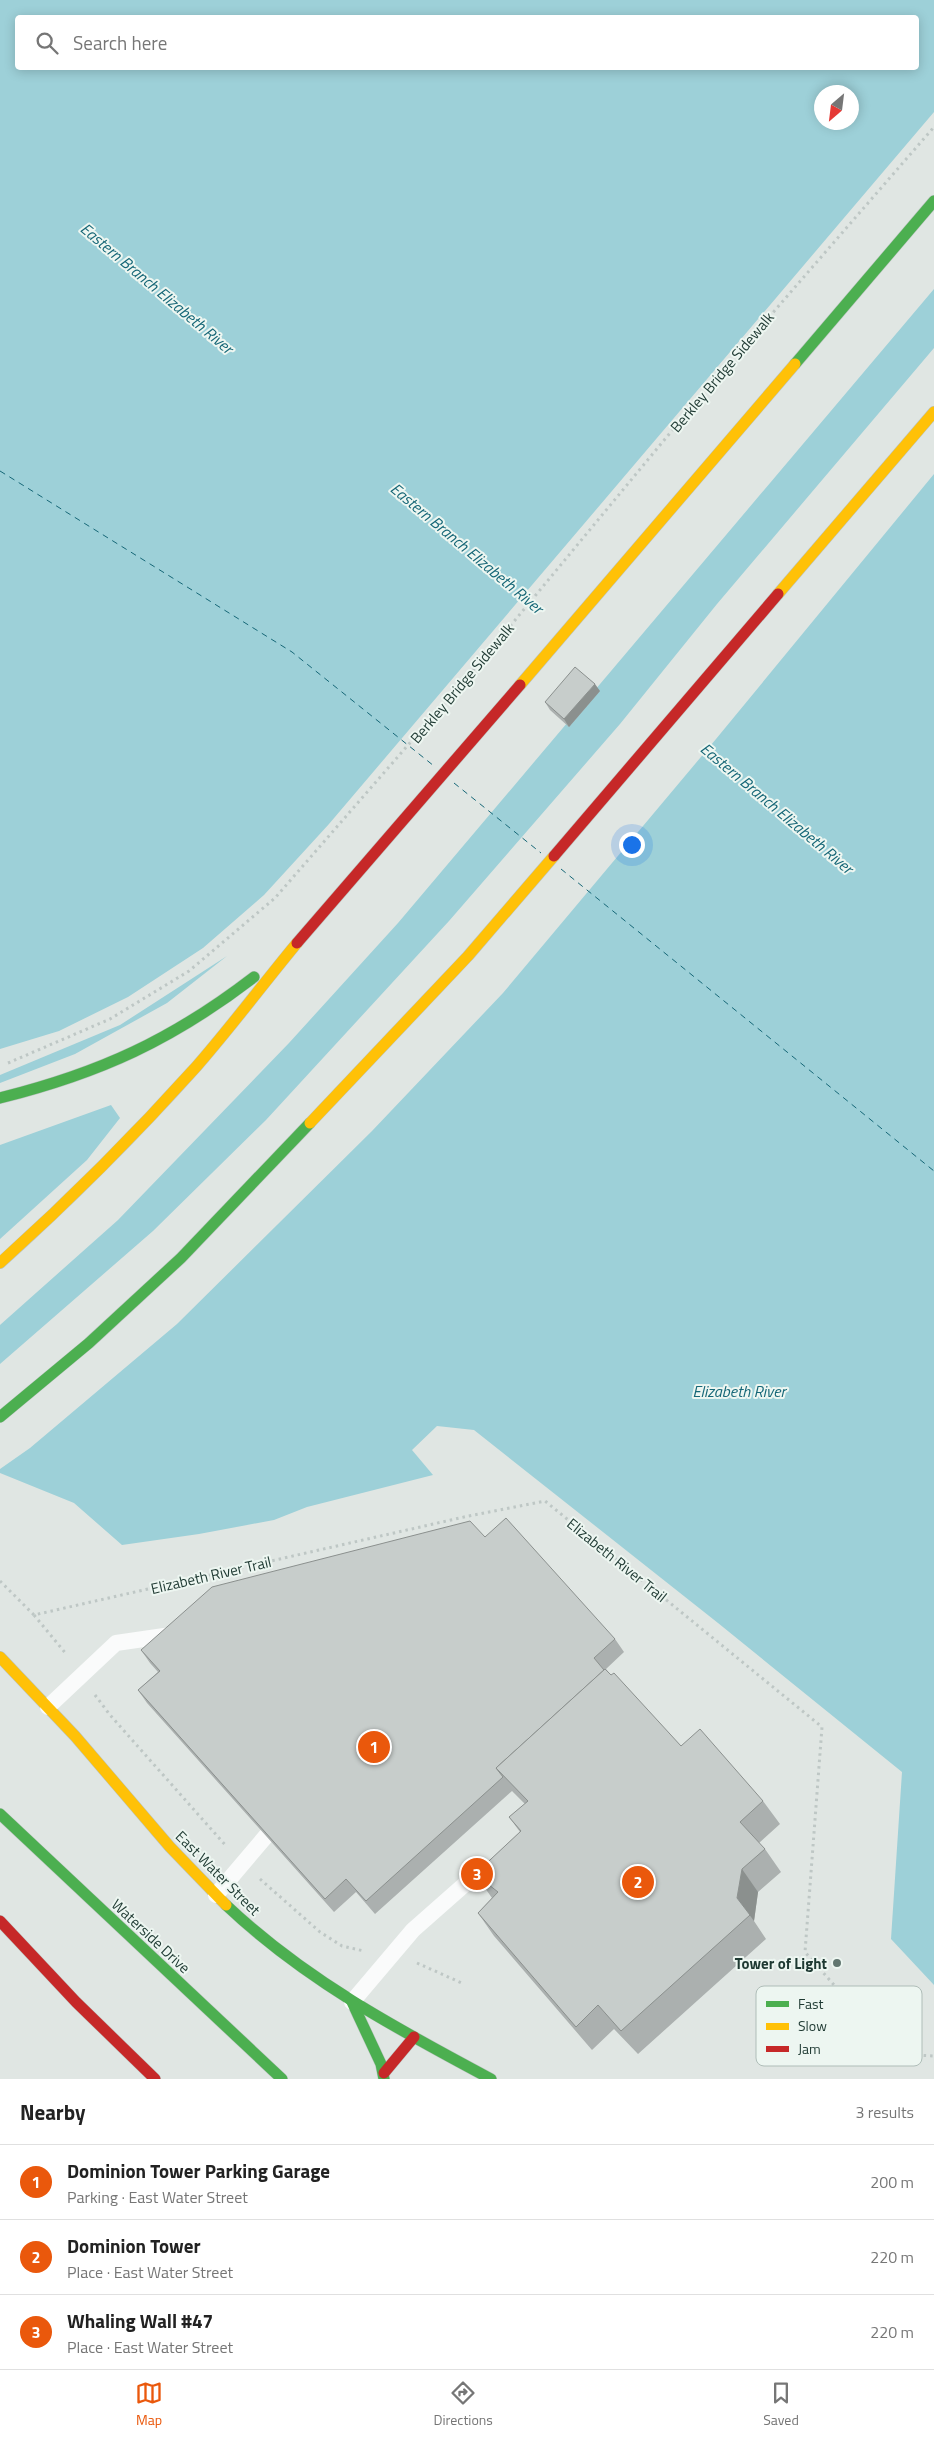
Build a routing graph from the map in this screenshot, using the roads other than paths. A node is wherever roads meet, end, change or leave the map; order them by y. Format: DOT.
graph roads {
  1 [pos="934,201"];
  2 [pos="934,412"];
  3 [pos="297,943"];
  4 [pos="0,1098"];
  5 [pos="0,1263"];
  6 [pos="0,1417"];
  7 [pos="184,1634"];
  8 [pos="0,1657"];
  9 [pos="48,1707"];
  10 [pos="0,1814"];
  11 [pos="266,1836"];
  12 [pos="464,1885"];
  13 [pos="216,1895"];
  14 [pos="0,1921"];
  15 [pos="352,2002"];
  16 [pos="414,2038"];
  17 [pos="384,2076"];
  18 [pos="155,2079"];
  19 [pos="282,2079"];
  20 [pos="491,2079"];
  1 -- 3 [label="main road"];
  2 -- 6 [label="main road"];
  3 -- 4 [label="main road"];
  3 -- 5 [label="main road"];
  7 -- 9 [label="lane"];
  8 -- 9 [label="main road, East Water Street"];
  9 -- 13 [label="main road, East Water Street"];
  10 -- 19 [label="main road, Waterside Drive"];
  11 -- 13 [label="lane"];
  12 -- 15 [label="lane"];
  13 -- 15 [label="main road, East Water Street"];
  14 -- 18 [label="main road"];
  15 -- 16 [label="main road, East Water Street"];
  15 -- 17 [label="main road"];
  16 -- 17 [label="main road"];
  16 -- 20 [label="main road, East Water Street"];
}
